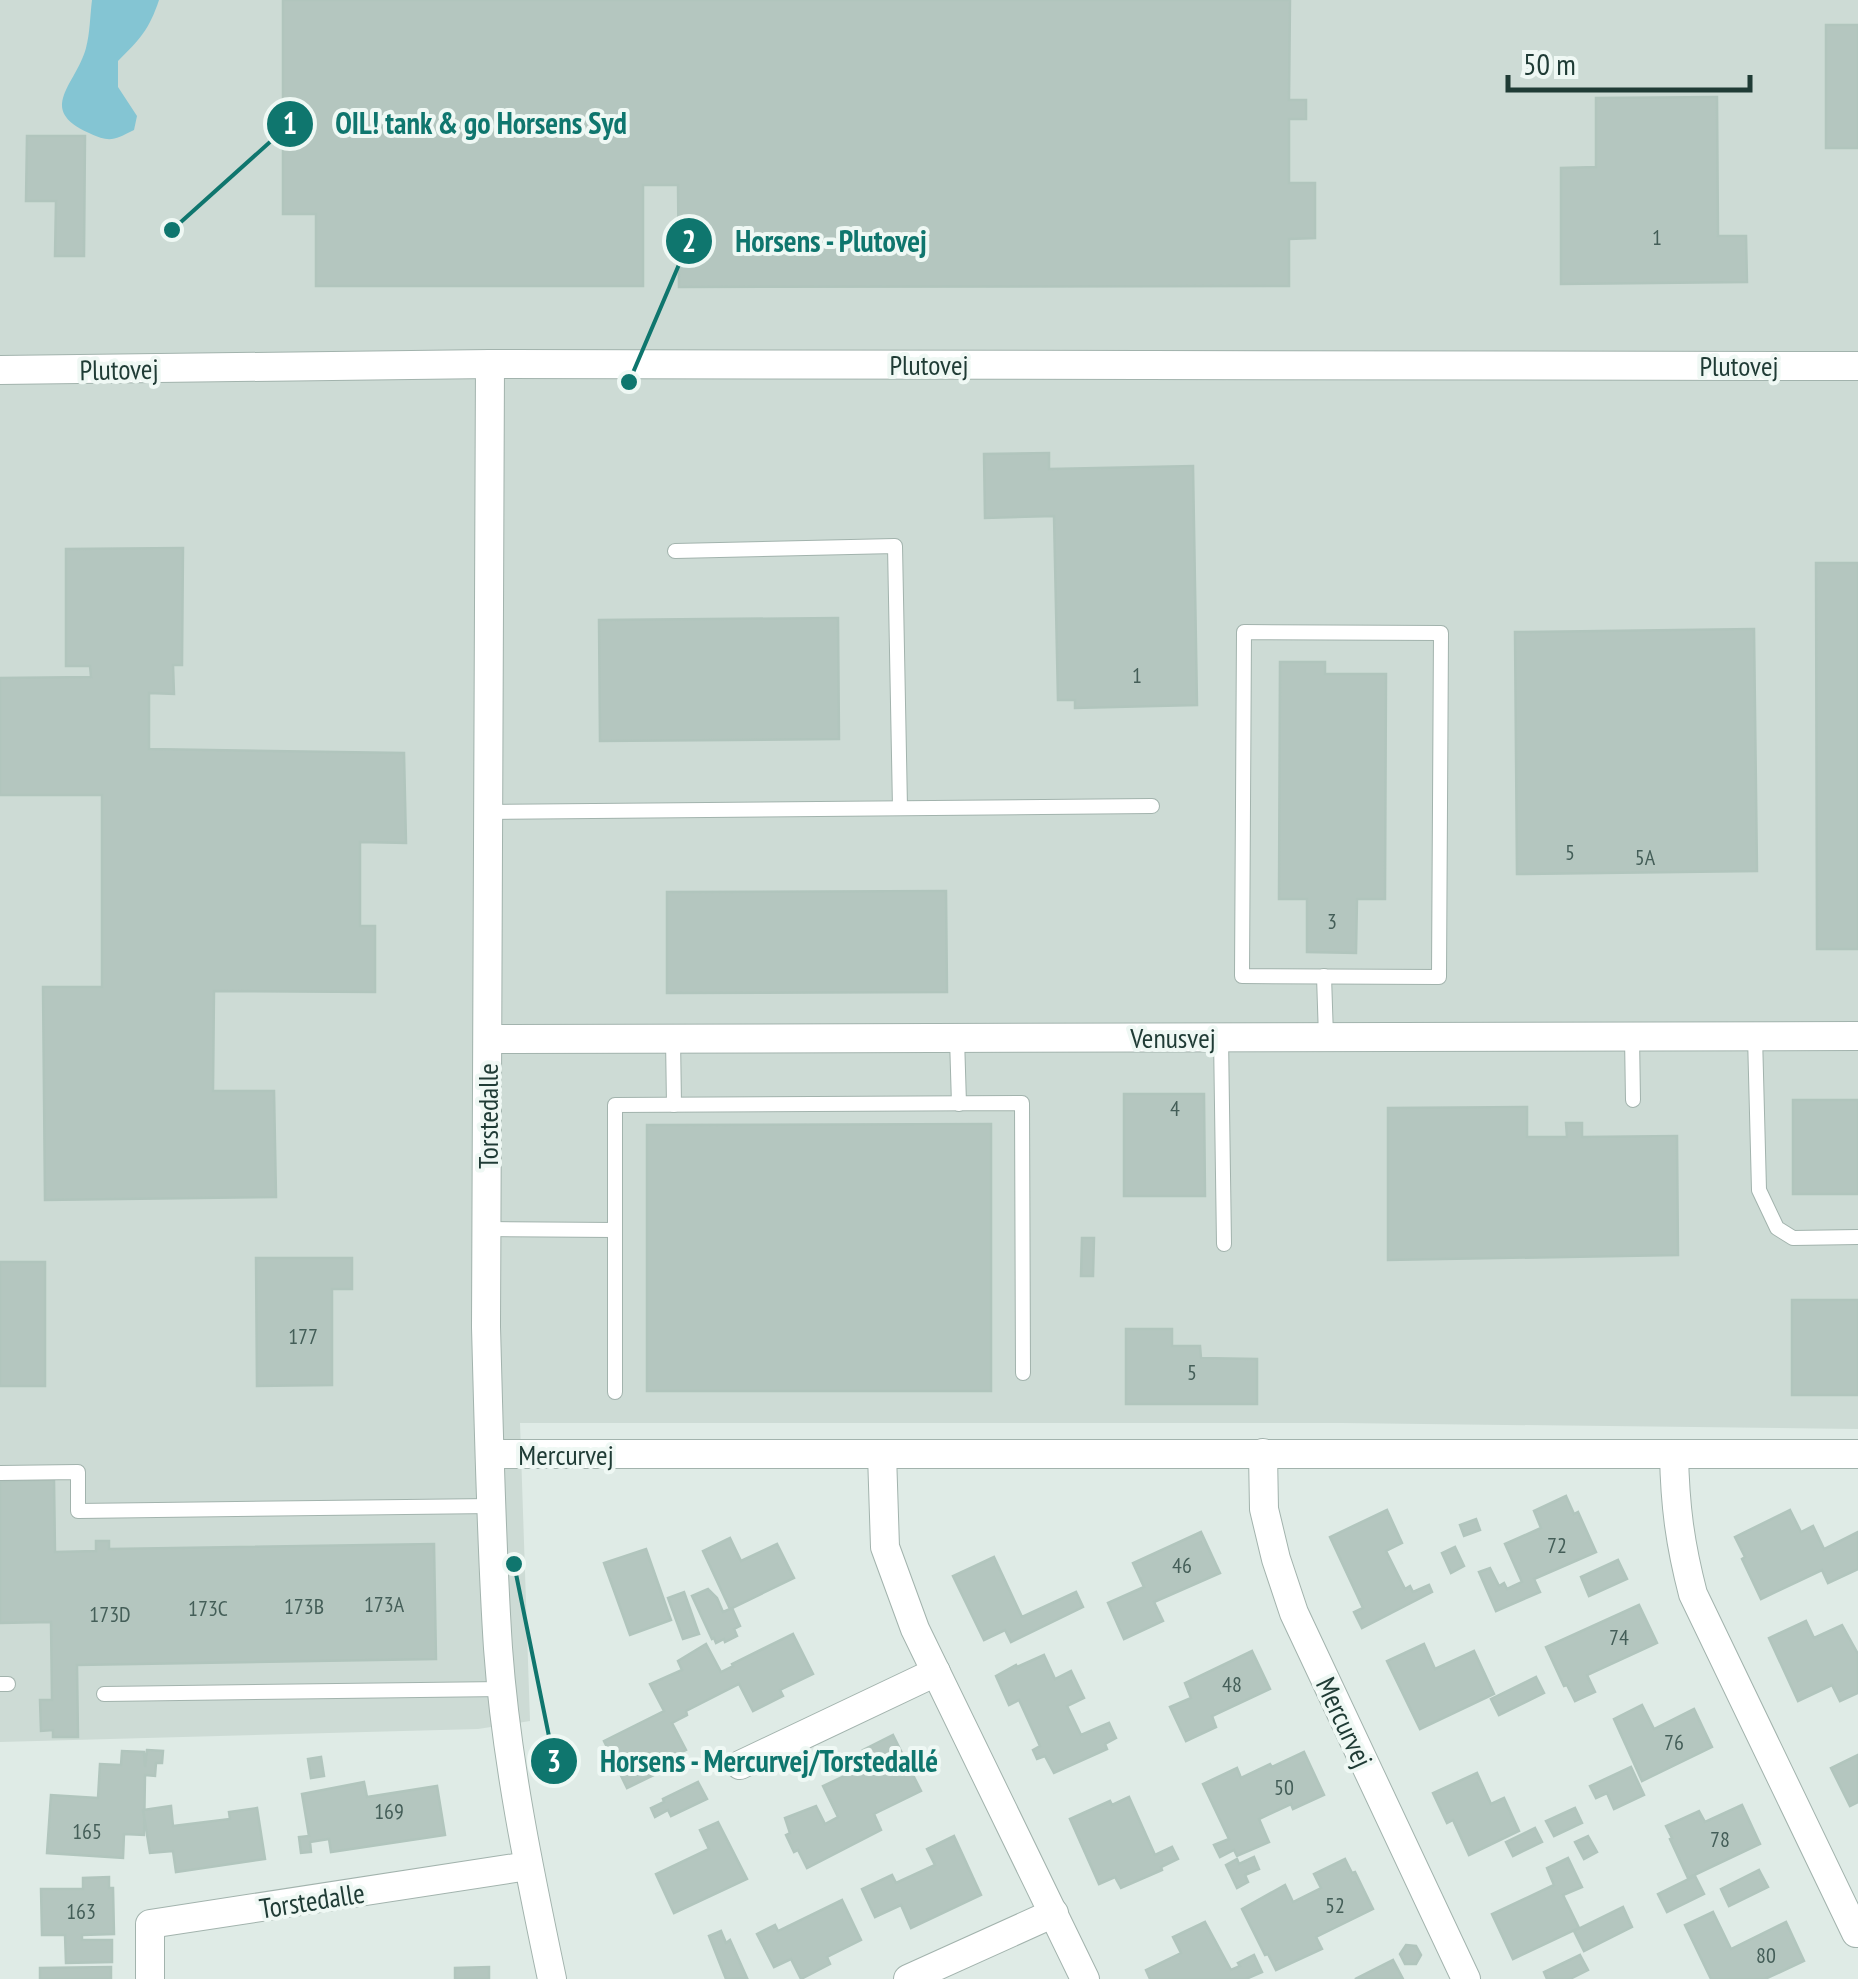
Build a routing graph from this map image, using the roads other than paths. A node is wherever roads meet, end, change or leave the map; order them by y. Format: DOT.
graph roads {
  1 [pos="490,364"];
  2 [pos="1858,366"];
  3 [pos="0,370"];
  4 [pos="675,550"];
  5 [pos="1152,806"];
  6 [pos="900,808"];
  7 [pos="488,812"];
  8 [pos="1324,976"];
  9 [pos="1755,1036"];
  10 [pos="1858,1036"];
  11 [pos="1221,1037"];
  12 [pos="1632,1037"];
  13 [pos="957,1038"];
  14 [pos="1326,1038"];
  15 [pos="488,1039"];
  16 [pos="673,1039"];
  17 [pos="1633,1100"];
  18 [pos="958,1104"];
  19 [pos="674,1105"];
  20 [pos="486,1229"];
  21 [pos="615,1230"];
  22 [pos="1858,1237"];
  23 [pos="1224,1244"];
  24 [pos="1023,1372"];
  25 [pos="616,1392"];
  26 [pos="490,1454"];
  27 [pos="882,1454"];
  28 [pos="1263,1454"];
  29 [pos="1674,1454"];
  30 [pos="1858,1454"];
  31 [pos="0,1472"];
  32 [pos="492,1506"];
  33 [pos="936,1672"];
  34 [pos="502,1689"];
  35 [pos="104,1694"];
  36 [pos="740,1765"];
  37 [pos="528,1866"];
  38 [pos="1054,1914"];
  39 [pos="1856,1933"];
  40 [pos="150,1979"];
  41 [pos="552,1979"];
  42 [pos="908,1979"];
  43 [pos="1085,1979"];
  44 [pos="1466,1979"];
  1 -- 2 [label="street, Plutovej"];
  1 -- 3 [label="street, Plutovej"];
  1 -- 7 [label="street, Torstedalle"];
  4 -- 6 [label="lane"];
  5 -- 6 [label="lane"];
  6 -- 7 [label="lane"];
  7 -- 15 [label="street, Torstedalle"];
  8 -- 8 [label="lane"];
  8 -- 14 [label="lane"];
  9 -- 10 [label="street, Venusvej"];
  9 -- 12 [label="street, Venusvej"];
  9 -- 22 [label="lane"];
  11 -- 13 [label="street, Venusvej"];
  11 -- 14 [label="street, Venusvej"];
  11 -- 23 [label="lane"];
  12 -- 14 [label="street, Venusvej"];
  12 -- 17 [label="lane"];
  13 -- 16 [label="street, Venusvej"];
  13 -- 18 [label="lane"];
  15 -- 16 [label="street, Venusvej"];
  15 -- 20 [label="street, Torstedalle"];
  16 -- 19 [label="lane"];
  18 -- 19 [label="lane"];
  18 -- 24 [label="lane"];
  19 -- 21 [label="lane"];
  20 -- 21 [label="lane"];
  20 -- 26 [label="street, Torstedalle"];
  21 -- 25 [label="lane"];
  26 -- 27 [label="street, Mercurvej"];
  26 -- 32 [label="street, Torstedalle"];
  27 -- 28 [label="street, Mercurvej"];
  27 -- 33 [label="street"];
  28 -- 29 [label="street, Mercurvej"];
  28 -- 44 [label="street, Mercurvej"];
  29 -- 30 [label="street, Mercurvej"];
  29 -- 39 [label="street"];
  31 -- 32 [label="lane"];
  32 -- 34 [label="street, Torstedalle"];
  33 -- 36 [label="street"];
  33 -- 38 [label="street"];
  34 -- 35 [label="lane"];
  34 -- 37 [label="street, Torstedalle"];
  37 -- 40 [label="street, Torstedalle"];
  37 -- 41 [label="street, Torstedalle"];
  38 -- 42 [label="street"];
  38 -- 43 [label="street"];
}
